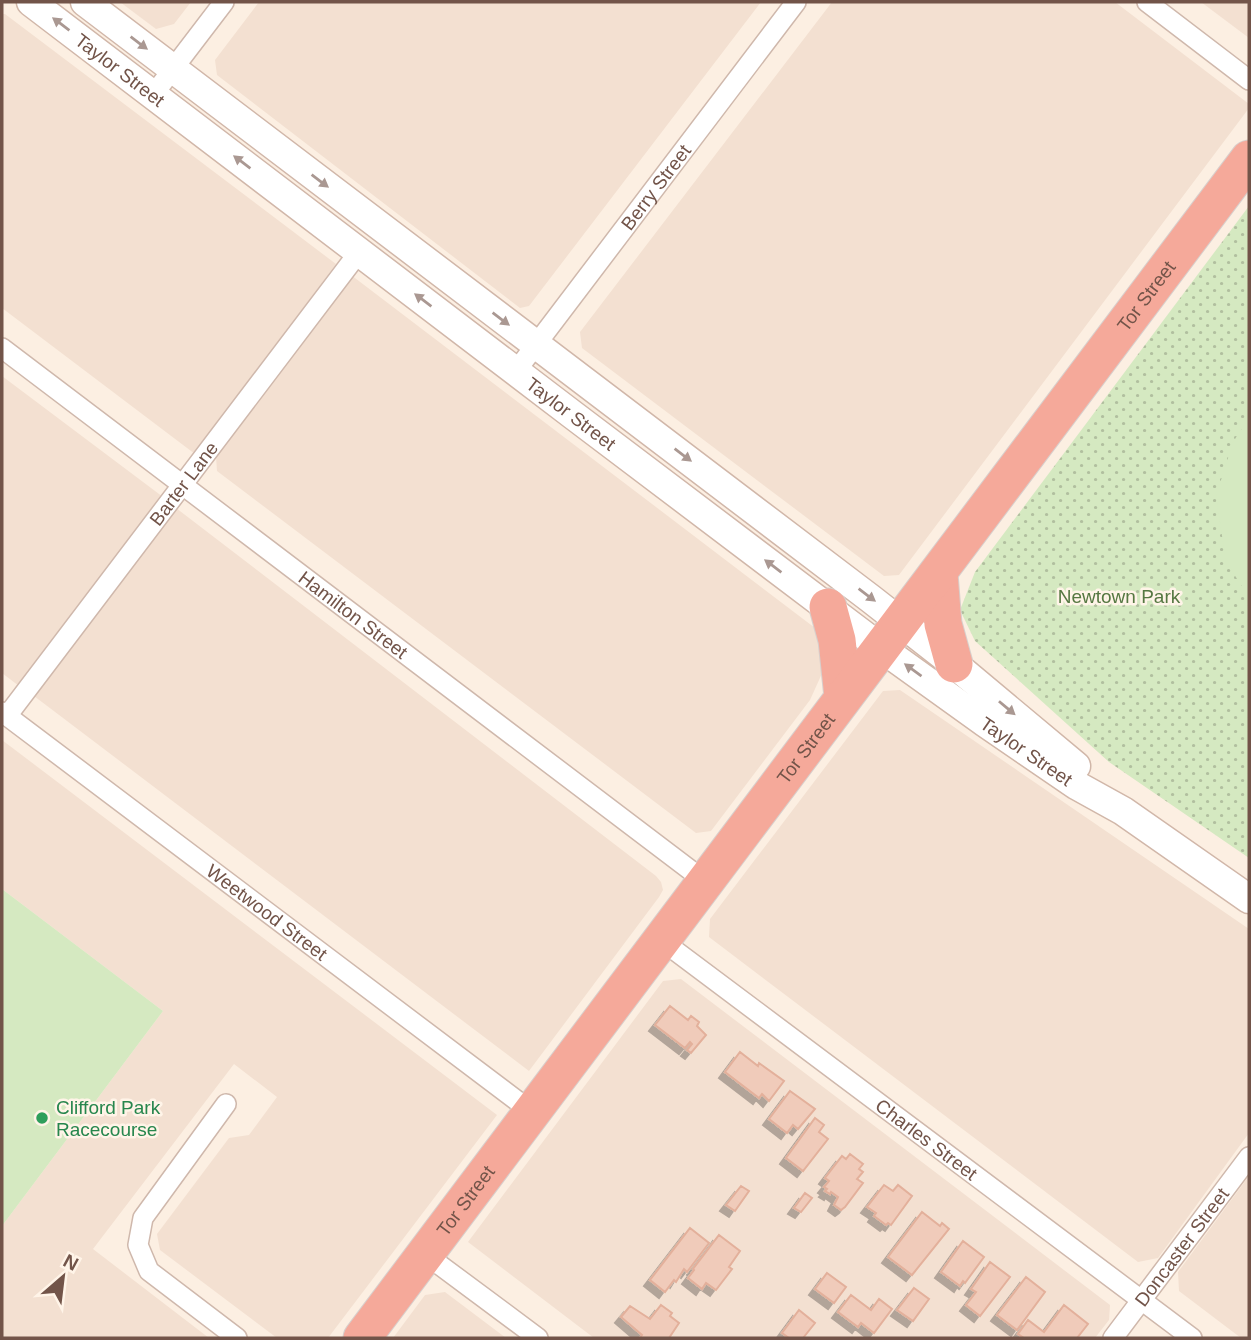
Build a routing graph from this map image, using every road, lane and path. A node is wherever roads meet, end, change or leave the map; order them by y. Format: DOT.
graph roads {
  1 [pos="31,2"];
  2 [pos="85,2"];
  3 [pos="224,2"];
  4 [pos="796,2"];
  5 [pos="1147,2"];
  6 [pos="173,69"];
  7 [pos="1249,80"];
  8 [pos="153,95"];
  9 [pos="1249,159"];
  10 [pos="359,252"];
  11 [pos="536,345"];
  12 [pos="2,348"];
  13 [pos="516,372"];
  14 [pos="183,485"];
  15 [pos="939,574"];
  16 [pos="828,607"];
  17 [pos="892,635"];
  18 [pos="954,664"];
  19 [pos="843,697"];
  20 [pos="5,714"];
  21 [pos="1123,811"];
  22 [pos="706,882"];
  23 [pos="1249,898"];
  24 [pos="661,940"];
  25 [pos="226,1104"];
  26 [pos="532,1112"];
  27 [pos="1249,1157"];
  28 [pos="425,1254"];
  29 [pos="1142,1300"];
  30 [pos="237,1338"];
  31 [pos="362,1338"];
  32 [pos="538,1338"];
  33 [pos="1113,1338"];
  34 [pos="1192,1338"];
  8 -- 1 [label="main road, Taylor Street, one-way"];
  2 -- 6 [label="main road, Taylor Street, one-way"];
  3 -- 6 [label="street"];
  4 -- 11 [label="street, Berry Street"];
  5 -- 7 [label="street"];
  6 -- 8 [label="street"];
  6 -- 11 [label="main road, Taylor Street, one-way"];
  10 -- 8 [label="main road, Taylor Street, one-way"];
  9 -- 15 [label="highway, Tor Street"];
  13 -- 10 [label="main road, Taylor Street, one-way"];
  10 -- 14 [label="street, Barter Lane"];
  11 -- 13 [label="street, Berry Street"];
  11 -- 17 [label="main road, Taylor Street, one-way"];
  12 -- 14 [label="street, Hamilton Street"];
  16 -- 13 [label="main road, Taylor Street, one-way"];
  14 -- 20 [label="street, Barter Lane"];
  14 -- 22 [label="street, Hamilton Street"];
  15 -- 17 [label="highway, Tor Street"];
  15 -- 18 [label="highway"];
  16 -- 17 [label="main road, Taylor Street"];
  16 -- 19 [label="highway"];
  17 -- 18 [label="main road, Taylor Street"];
  17 -- 19 [label="highway, Tor Street"];
  21 -- 17 [label="main road, Taylor Street, one-way"];
  18 -- 21 [label="main road, Taylor Street, one-way"];
  19 -- 22 [label="highway, Tor Street"];
  20 -- 26 [label="street, Weetwood Street"];
  21 -- 23 [label="main road, Taylor Street"];
  22 -- 24 [label="highway, Tor Street"];
  24 -- 26 [label="highway, Tor Street"];
  24 -- 29 [label="street, Charles Street"];
  25 -- 30 [label="street"];
  26 -- 28 [label="highway, Tor Street"];
  27 -- 29 [label="street, Doncaster Street"];
  28 -- 31 [label="highway, Tor Street"];
  28 -- 32 [label="street"];
  29 -- 33 [label="street, Doncaster Street"];
  29 -- 34 [label="street, Charles Street"];
}
